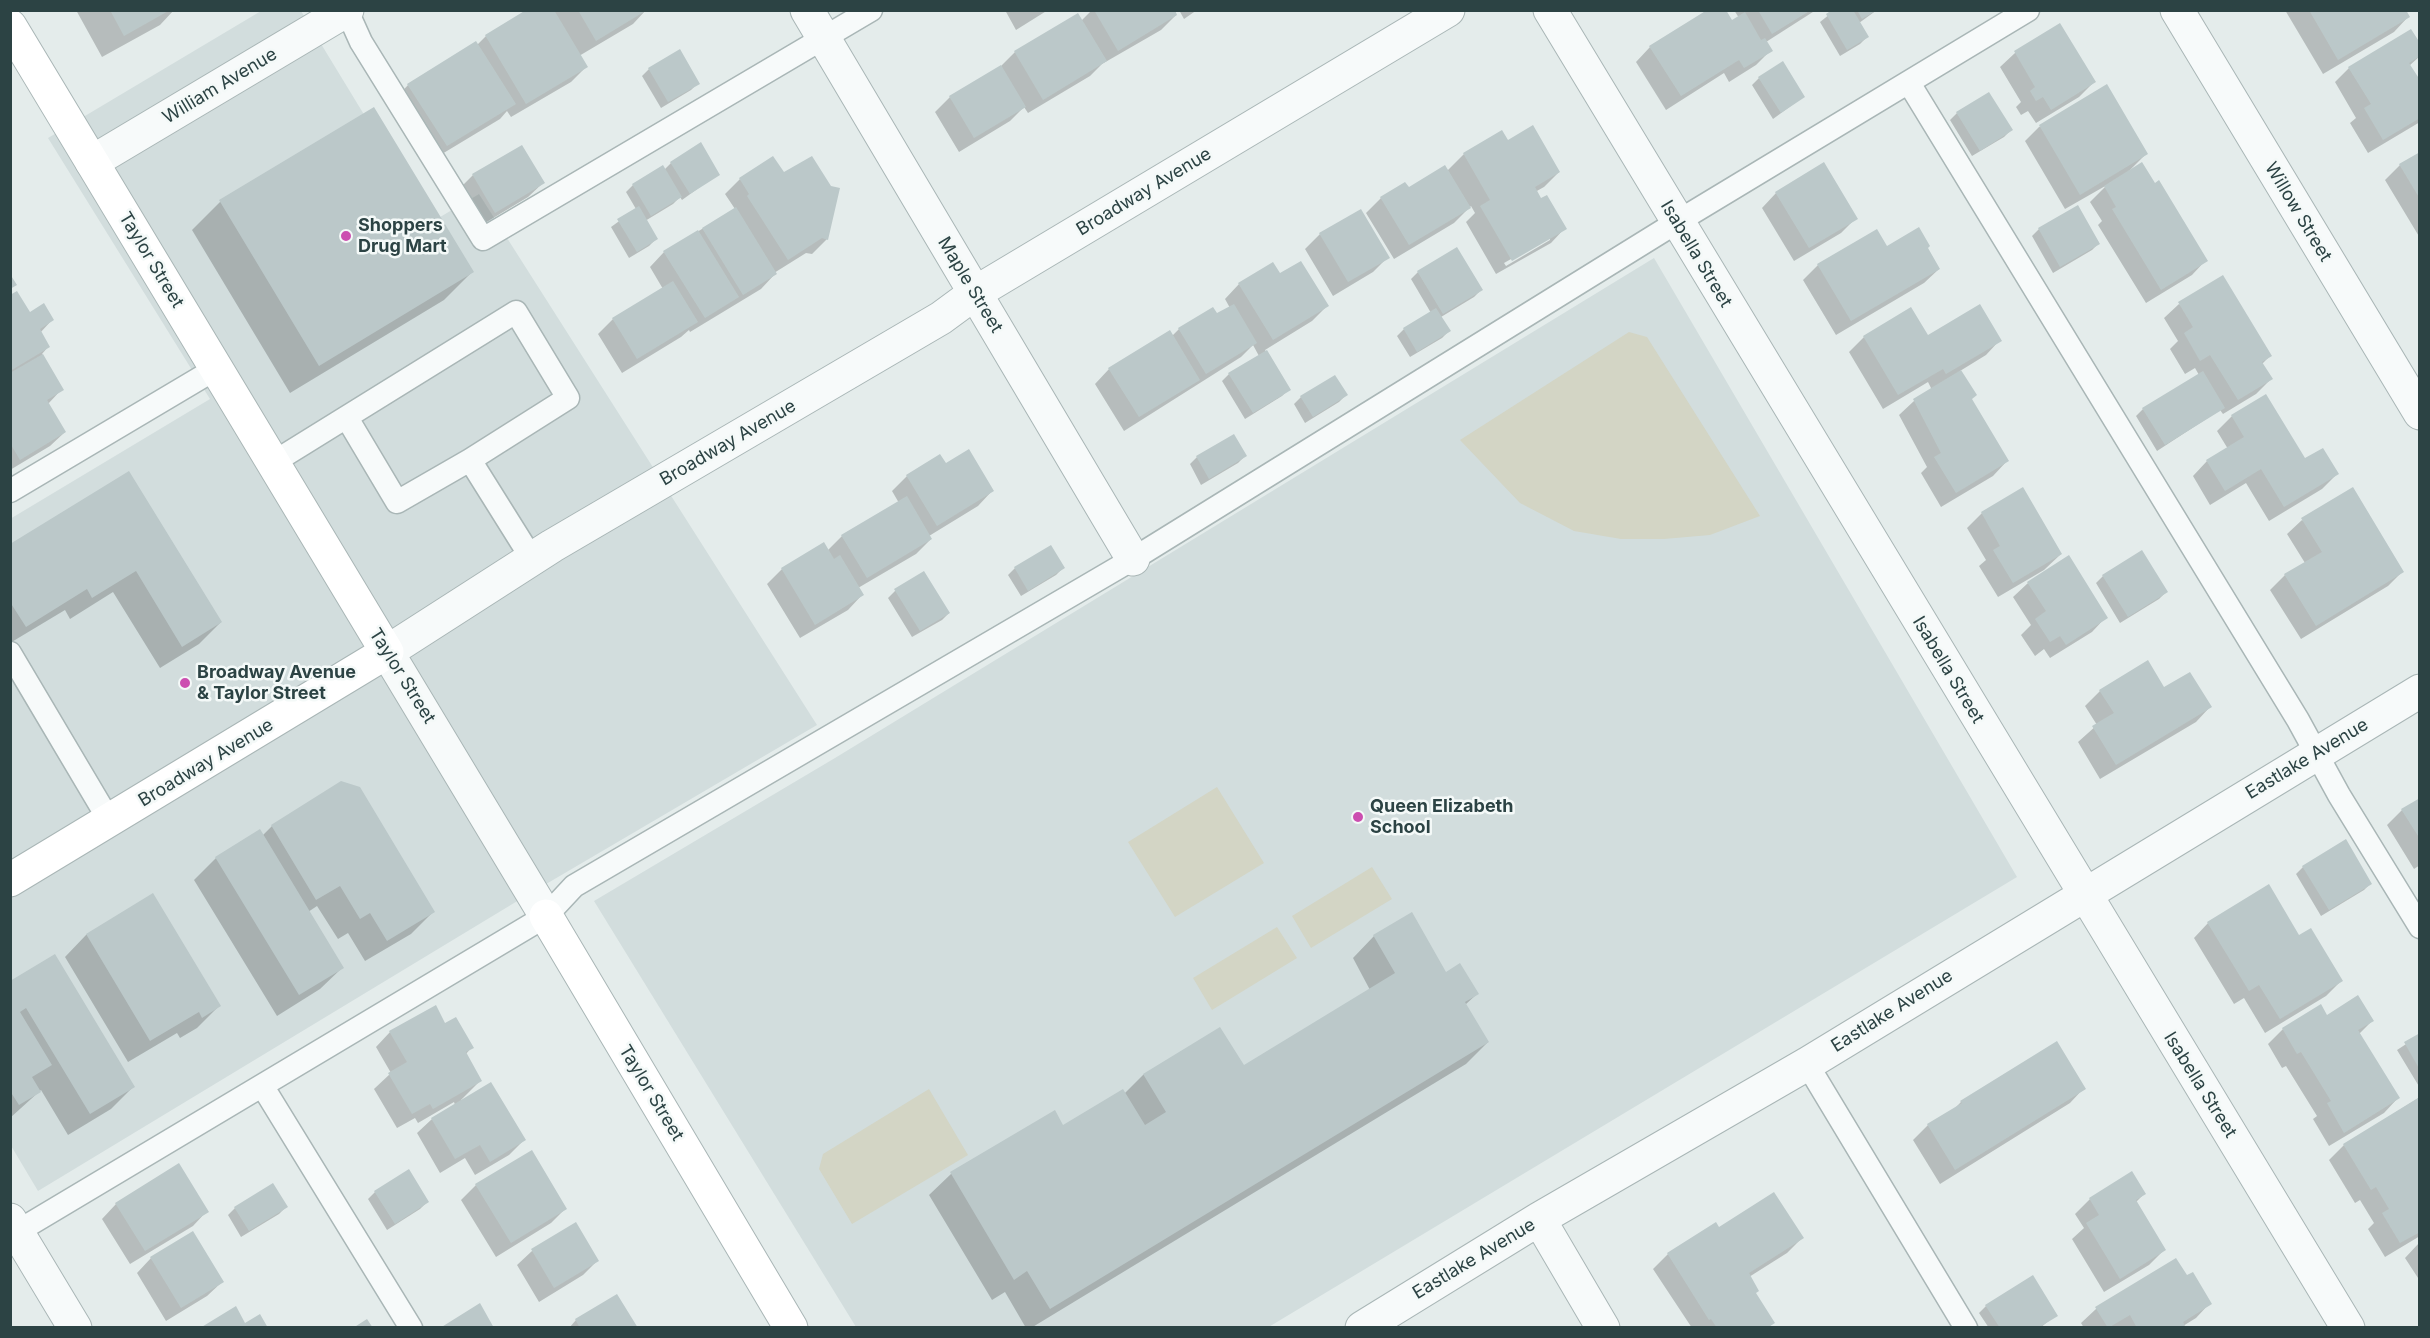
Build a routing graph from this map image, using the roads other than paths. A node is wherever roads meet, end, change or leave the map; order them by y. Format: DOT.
graph roads {
  1 [pos="347,10"];
  2 [pos="807,10"];
  3 [pos="871,10"];
  4 [pos="1448,10"];
  5 [pos="1550,10"];
  6 [pos="2028,10"];
  7 [pos="2177,10"];
  8 [pos="10,26"];
  9 [pos="824,39"];
  10 [pos="1909,83"];
  11 [pos="92,162"];
  12 [pos="1677,222"];
  13 [pos="975,293"];
  14 [pos="217,368"];
  15 [pos="2420,413"];
  16 [pos="347,418"];
  17 [pos="470,460"];
  18 [pos="274,462"];
  19 [pos="10,491"];
  20 [pos="532,559"];
  21 [pos="1132,559"];
  22 [pos="387,652"];
  23 [pos="10,653"];
  24 [pos="2420,691"];
  25 [pos="2316,753"];
  26 [pos="109,820"];
  27 [pos="10,880"];
  28 [pos="2083,894"];
  29 [pos="546,916"];
  30 [pos="2420,927"];
  31 [pos="1807,1064"];
  32 [pos="263,1087"];
  33 [pos="1539,1219"];
  34 [pos="13,1230"];
  35 [pos="75,1328"];
  36 [pos="411,1328"];
  37 [pos="791,1328"];
  38 [pos="1362,1328"];
  39 [pos="1602,1328"];
  40 [pos="1966,1328"];
  41 [pos="2348,1328"];
  1 -- 9 [label="lane"];
  1 -- 11 [label="street, William Avenue"];
  2 -- 9 [label="street, Maple Street"];
  3 -- 9 [label="lane"];
  4 -- 13 [label="street, Broadway Avenue"];
  5 -- 12 [label="street, Isabella Street"];
  6 -- 10 [label="lane"];
  7 -- 15 [label="street, Willow Street"];
  8 -- 11 [label="main road, Taylor Street"];
  9 -- 13 [label="street, Maple Street"];
  10 -- 12 [label="lane"];
  10 -- 25 [label="lane"];
  11 -- 14 [label="main road, Taylor Street"];
  12 -- 21 [label="lane"];
  12 -- 28 [label="street, Isabella Street"];
  13 -- 20 [label="street, Broadway Avenue"];
  13 -- 21 [label="street, Maple Street"];
  14 -- 18 [label="main road, Taylor Street"];
  14 -- 19 [label="lane"];
  16 -- 17 [label="lane"];
  16 -- 17 [label="lane"];
  16 -- 18 [label="lane"];
  17 -- 20 [label="lane"];
  18 -- 22 [label="main road, Taylor Street"];
  20 -- 22 [label="street, Broadway Avenue"];
  21 -- 29 [label="lane"];
  22 -- 26 [label="main road, Broadway Avenue"];
  22 -- 29 [label="street, Taylor Street"];
  23 -- 26 [label="lane"];
  24 -- 25 [label="street, Eastlake Avenue"];
  25 -- 28 [label="street, Eastlake Avenue"];
  25 -- 30 [label="lane"];
  26 -- 27 [label="main road, Broadway Avenue"];
  28 -- 31 [label="street, Eastlake Avenue"];
  28 -- 41 [label="street, Isabella Street"];
  29 -- 32 [label="lane"];
  29 -- 37 [label="main road, Taylor Street"];
  31 -- 33 [label="street, Eastlake Avenue"];
  31 -- 40 [label="lane"];
  32 -- 34 [label="lane"];
  32 -- 36 [label="lane"];
  33 -- 38 [label="street, Eastlake Avenue"];
  33 -- 39 [label="street"];
  34 -- 35 [label="street"];
}
